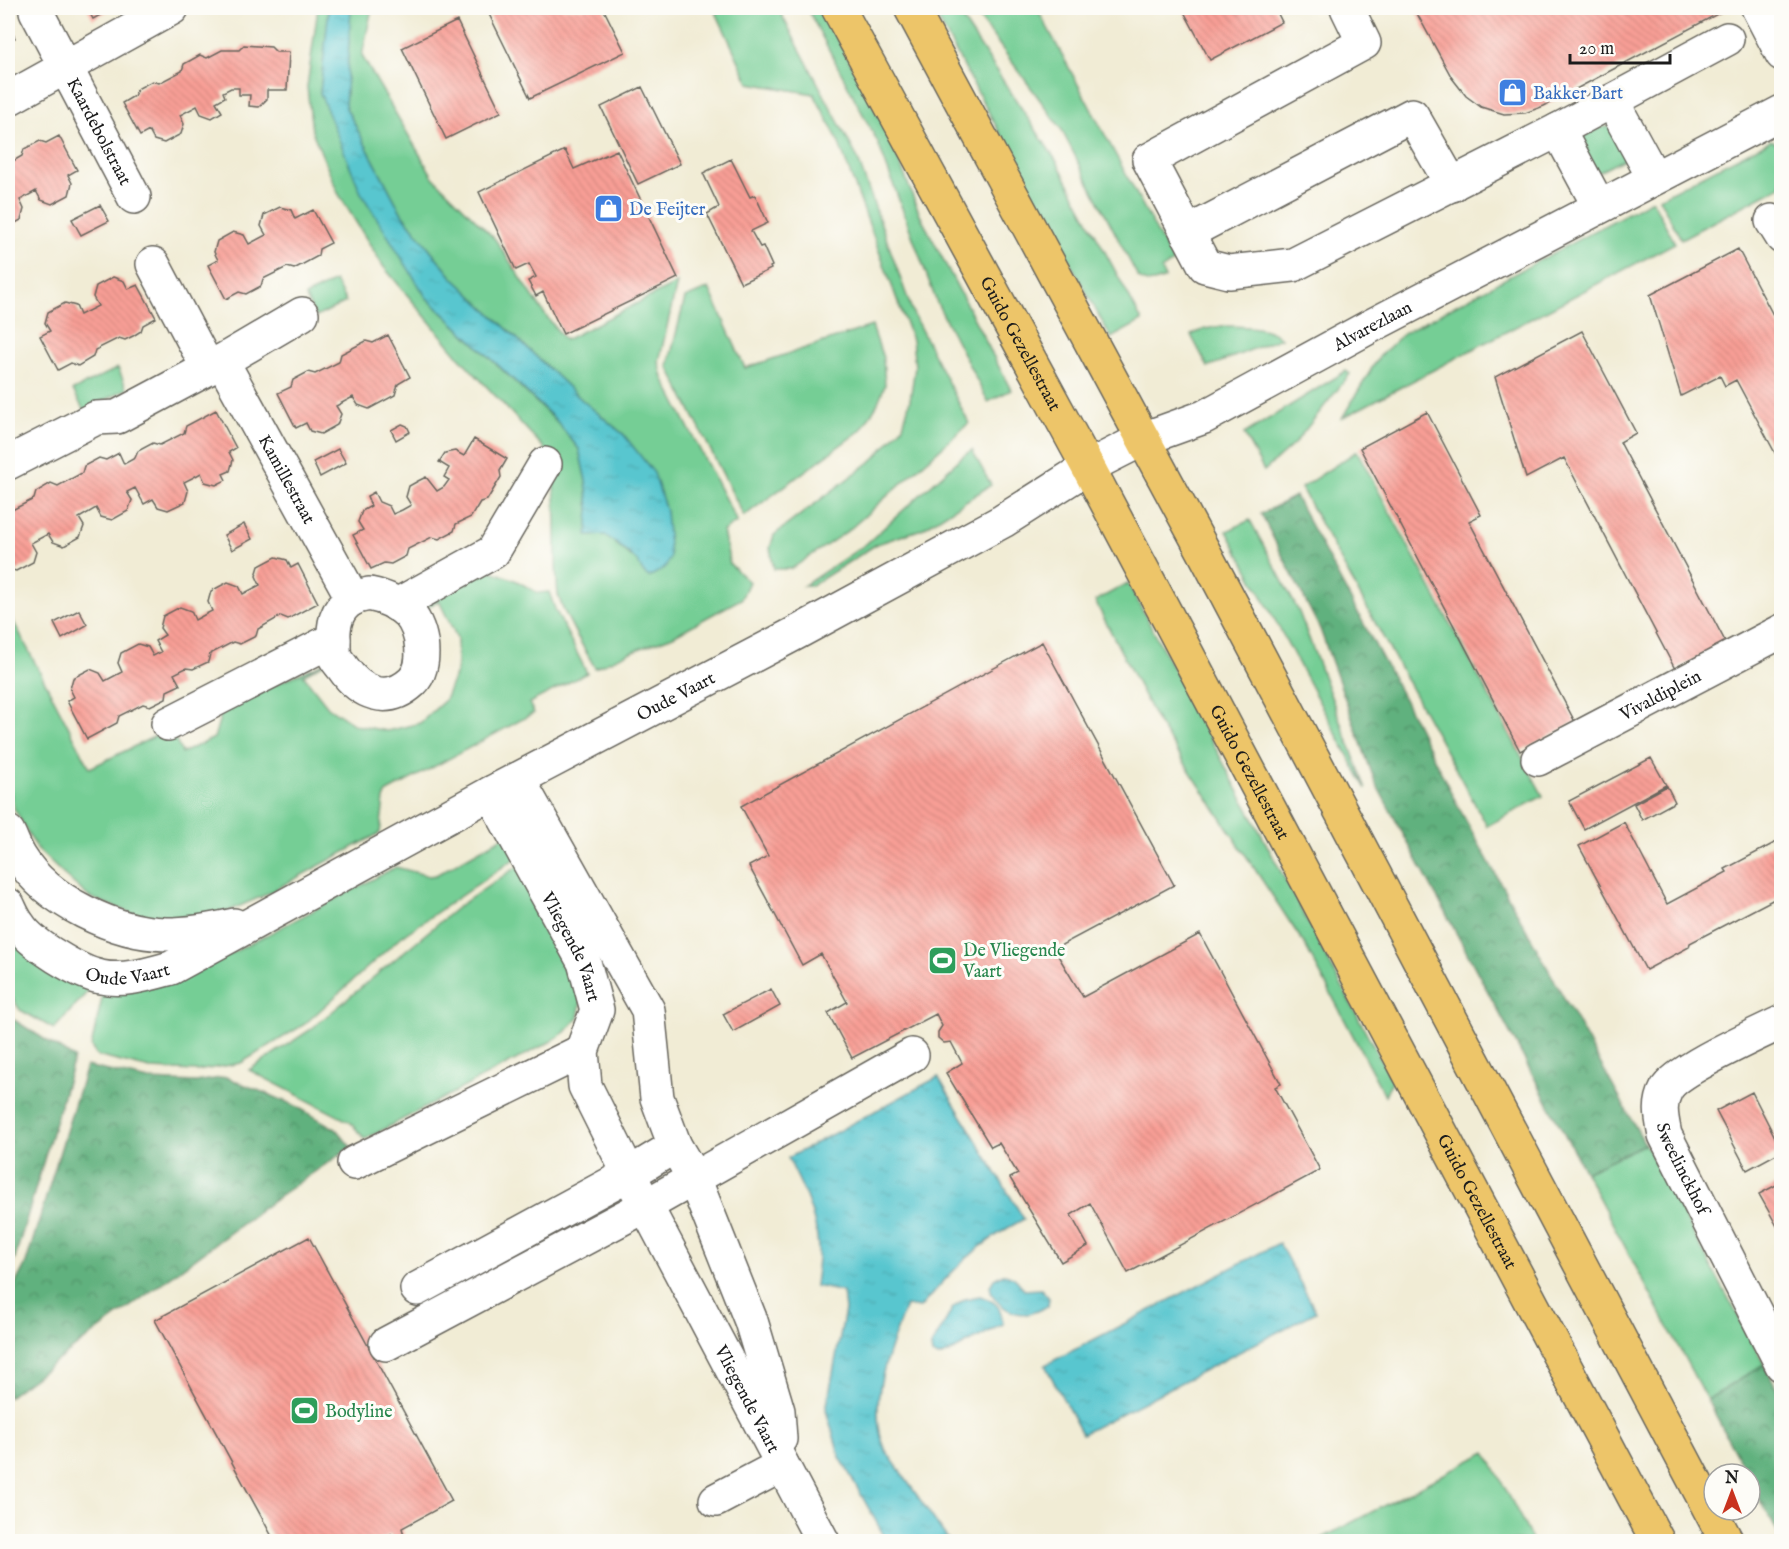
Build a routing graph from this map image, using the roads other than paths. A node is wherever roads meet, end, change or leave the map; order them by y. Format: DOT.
graph roads {
  1 [pos="172,8"];
  2 [pos="838,8"];
  3 [pos="911,8"];
  4 [pos="1758,8"];
  5 [pos="36,11"];
  6 [pos="1359,12"];
  7 [pos="1727,39"];
  8 [pos="1782,54"];
  9 [pos="65,68"];
  10 [pos="8,99"];
  11 [pos="1612,101"];
  12 [pos="1782,112"];
  13 [pos="1558,130"];
  14 [pos="1654,178"];
  15 [pos="1452,185"];
  16 [pos="134,197"];
  17 [pos="1599,206"];
  18 [pos="1186,232"];
  19 [pos="153,264"];
  20 [pos="302,314"];
  21 [pos="215,365"];
  22 [pos="1143,439"];
  23 [pos="8,463"];
  24 [pos="545,464"];
  25 [pos="1088,467"];
  26 [pos="352,598"];
  27 [pos="397,605"];
  28 [pos="1782,631"];
  29 [pos="334,639"];
  30 [pos="168,724"];
  31 [pos="1538,759"];
  32 [pos="505,786"];
  33 [pos="8,832"];
  34 [pos="8,905"];
  35 [pos="262,918"];
  36 [pos="1782,1022"];
  37 [pos="582,1051"];
  38 [pos="912,1055"];
  39 [pos="675,1146"];
  40 [pos="354,1163"];
  41 [pos="629,1174"];
  42 [pos="694,1178"];
  43 [pos="647,1205"];
  44 [pos="417,1289"];
  45 [pos="387,1344"];
  46 [pos="1782,1365"];
  47 [pos="782,1465"];
  48 [pos="716,1500"];
  49 [pos="822,1542"];
  50 [pos="1658,1542"];
  51 [pos="1727,1542"];
  1 -- 9 [label="street, Kaardebolstraat"];
  2 -- 25 [label="main road, Guido Gezellestraat"];
  3 -- 22 [label="main road"];
  4 -- 8 [label="street"];
  5 -- 9 [label="street, Kaardebolstraat"];
  6 -- 18 [label="street"];
  7 -- 11 [label="street"];
  9 -- 10 [label="street, Kaardebolstraat"];
  9 -- 16 [label="street, Kaardebolstraat"];
  11 -- 13 [label="street"];
  11 -- 14 [label="street"];
  12 -- 14 [label="street, Alvarezlaan"];
  13 -- 15 [label="street"];
  13 -- 17 [label="street"];
  14 -- 17 [label="street, Alvarezlaan"];
  15 -- 18 [label="street"];
  15 -- 18 [label="street"];
  17 -- 22 [label="street, Alvarezlaan"];
  19 -- 21 [label="street, Kamillestraat"];
  20 -- 21 [label="street"];
  21 -- 23 [label="street"];
  21 -- 26 [label="street, Kamillestraat"];
  22 -- 25 [label="street, Alvarezlaan"];
  22 -- 51 [label="main road"];
  24 -- 27 [label="street"];
  25 -- 32 [label="street, Oude Vaart"];
  25 -- 50 [label="main road, Guido Gezellestraat"];
  26 -- 27 [label="street"];
  26 -- 29 [label="street"];
  27 -- 29 [label="street"];
  28 -- 31 [label="street, Vivaldiplein"];
  29 -- 30 [label="street"];
  32 -- 35 [label="street, Oude Vaart"];
  32 -- 37 [label="street, Vliegende Vaart"];
  32 -- 39 [label="street, Vliegende Vaart"];
  33 -- 35 [label="street, Oude Vaart"];
  34 -- 35 [label="street, Oude Vaart"];
  36 -- 46 [label="street, Sweelinckhof"];
  37 -- 40 [label="street"];
  37 -- 41 [label="street, Vliegende Vaart"];
  38 -- 42 [label="street"];
  39 -- 41 [label="street"];
  39 -- 42 [label="street, Vliegende Vaart"];
  41 -- 43 [label="street, Vliegende Vaart"];
  41 -- 44 [label="street"];
  42 -- 43 [label="street"];
  42 -- 47 [label="street, Vliegende Vaart"];
  43 -- 45 [label="street"];
  43 -- 47 [label="street, Vliegende Vaart"];
  47 -- 48 [label="street"];
  47 -- 49 [label="street, Vliegende Vaart"];
}
